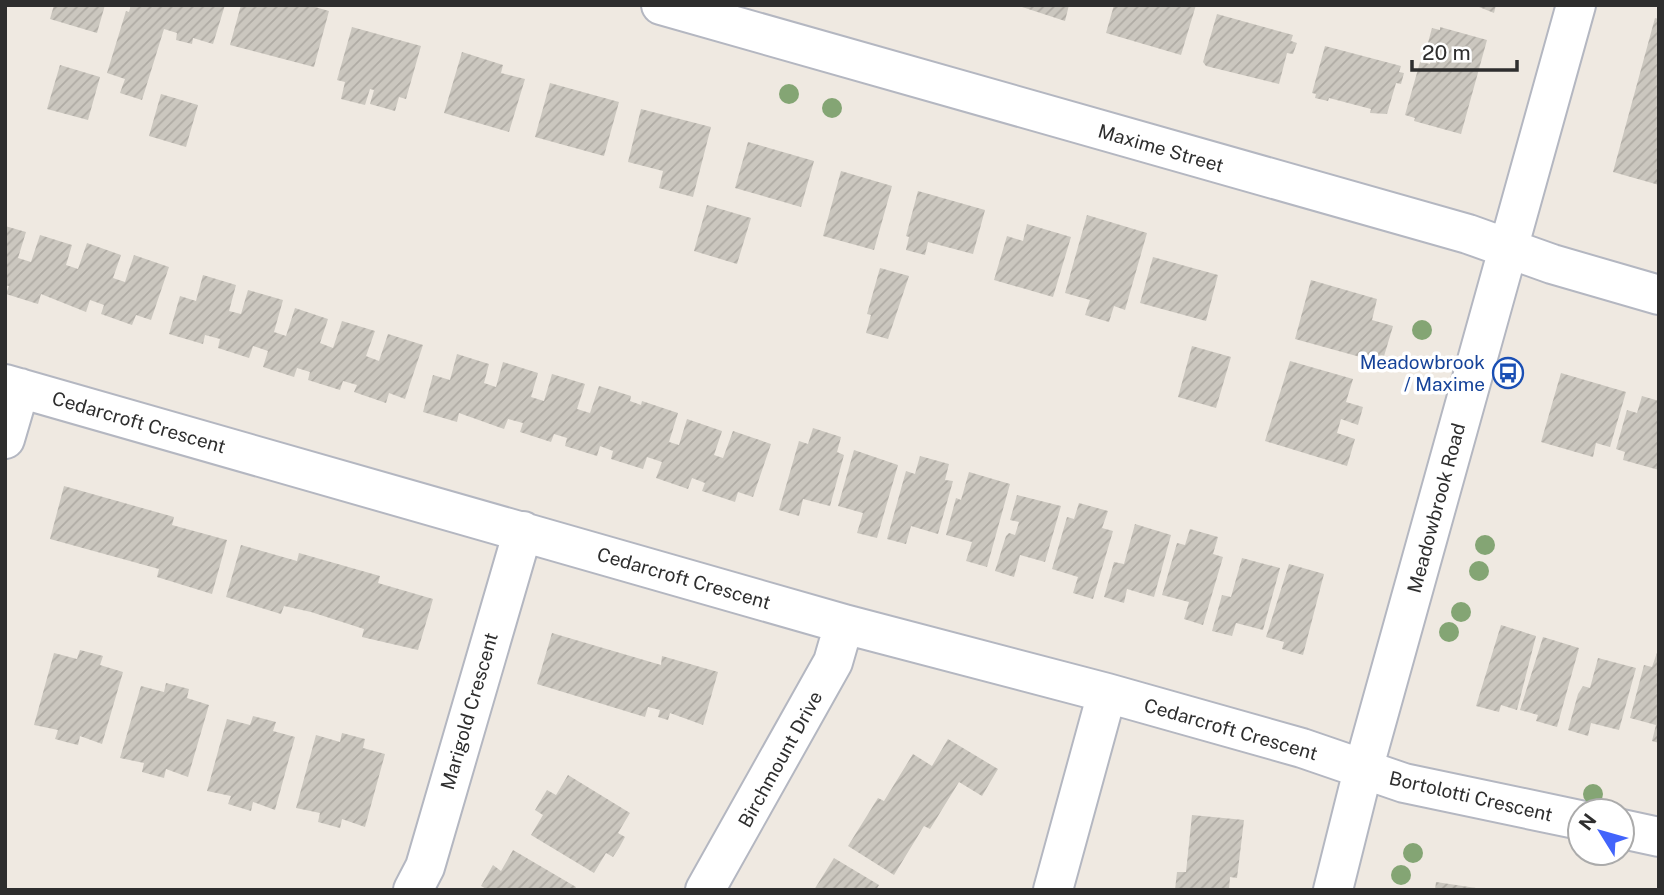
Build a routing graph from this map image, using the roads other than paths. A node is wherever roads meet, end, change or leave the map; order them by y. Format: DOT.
graph roads {
  1 [pos="661,5"];
  2 [pos="1576,5"];
  3 [pos="1508,248"];
  4 [pos="1659,295"];
  5 [pos="13,386"];
  6 [pos="5,439"];
  7 [pos="523,531"];
  8 [pos="844,624"];
  9 [pos="1107,693"];
  10 [pos="1363,770"];
  11 [pos="1566,817"];
  12 [pos="1636,832"];
  13 [pos="1659,836"];
  14 [pos="413,890"];
  15 [pos="705,890"];
  16 [pos="1052,890"];
  17 [pos="1333,890"];
  1 -- 3 [label="street, Maxime Street"];
  2 -- 3 [label="street, Meadowbrook Road"];
  3 -- 4 [label="street, Maxime Street"];
  3 -- 10 [label="street, Meadowbrook Road"];
  5 -- 6 [label="street"];
  5 -- 7 [label="street, Cedarcroft Crescent"];
  7 -- 8 [label="street, Cedarcroft Crescent"];
  7 -- 14 [label="street, Marigold Crescent"];
  8 -- 9 [label="street, Cedarcroft Crescent"];
  8 -- 15 [label="street, Birchmount Drive"];
  9 -- 10 [label="street, Cedarcroft Crescent"];
  9 -- 16 [label="street"];
  10 -- 11 [label="street, Bortolotti Crescent"];
  10 -- 17 [label="street, Meadowbrook Road"];
  12 -- 13 [label="street"];
}
